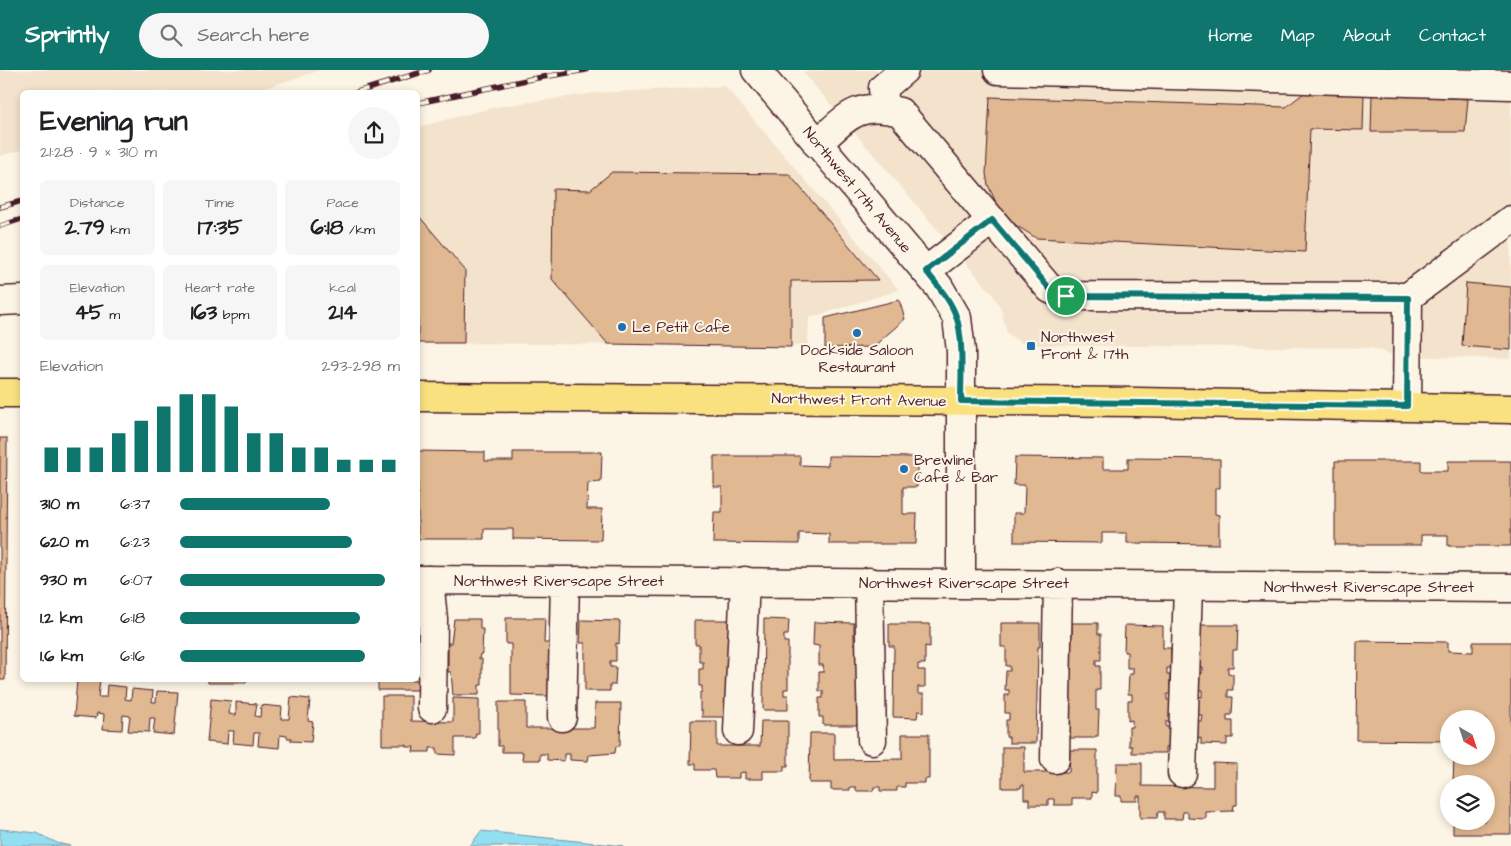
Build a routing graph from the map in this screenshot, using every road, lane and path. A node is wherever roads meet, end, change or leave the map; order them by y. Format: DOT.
graph roads {
  1 [pos="756,70"];
  2 [pos="904,70"];
  3 [pos="998,70"];
  4 [pos="1511,85"];
  5 [pos="884,108"];
  6 [pos="817,144"];
  7 [pos="992,220"];
  8 [pos="1511,220"];
  9 [pos="926,271"];
  10 [pos="1408,298"];
  11 [pos="0,300"];
  12 [pos="20,300"];
  13 [pos="0,393"];
  14 [pos="20,393"];
  15 [pos="420,397"];
  16 [pos="961,401"];
  17 [pos="1407,406"];
  18 [pos="1511,409"];
  19 [pos="423,580"];
  20 [pos="566,581"];
  21 [pos="744,581"];
  22 [pos="869,582"];
  23 [pos="961,582"];
  24 [pos="1058,583"];
  25 [pos="1188,586"];
  26 [pos="1511,588"];
  27 [pos="432,708"];
  28 [pos="562,718"];
  29 [pos="738,730"];
  30 [pos="872,740"];
  31 [pos="1054,759"];
  32 [pos="1182,773"];
  1 -- 6 [label="street, Northwest 17th Avenue"];
  2 -- 5 [label="street"];
  3 -- 4 [label="street"];
  5 -- 6 [label="street"];
  5 -- 7 [label="street"];
  6 -- 9 [label="street, Northwest 17th Avenue"];
  7 -- 9 [label="street"];
  7 -- 10 [label="street"];
  8 -- 10 [label="street"];
  9 -- 16 [label="street, Northwest 17th Avenue"];
  10 -- 17 [label="street"];
  11 -- 12 [label="street"];
  13 -- 14 [label="main road"];
  15 -- 16 [label="main road, Northwest Front Avenue"];
  16 -- 17 [label="main road, Northwest Front Avenue"];
  16 -- 23 [label="street, Northwest 17th Avenue"];
  17 -- 18 [label="main road, Northwest Front Avenue"];
  19 -- 20 [label="street, Northwest Riverscape Street"];
  19 -- 27 [label="street"];
  20 -- 21 [label="street, Northwest Riverscape Street"];
  20 -- 28 [label="street"];
  21 -- 22 [label="street, Northwest Riverscape Street"];
  21 -- 29 [label="street"];
  22 -- 23 [label="street, Northwest Riverscape Street"];
  22 -- 30 [label="street"];
  23 -- 24 [label="street, Northwest Riverscape Street"];
  24 -- 25 [label="street, Northwest Riverscape Street"];
  24 -- 31 [label="street"];
  25 -- 26 [label="street, Northwest Riverscape Street"];
  25 -- 32 [label="street"];
}
